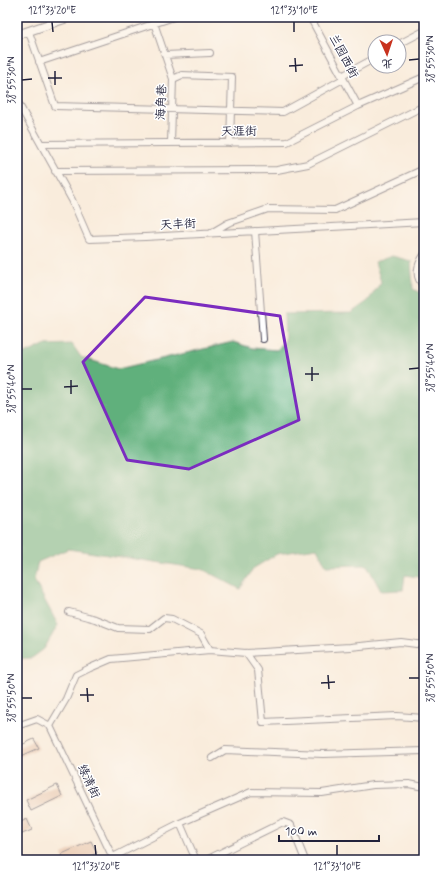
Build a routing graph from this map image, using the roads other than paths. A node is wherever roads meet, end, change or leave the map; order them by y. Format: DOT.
graph roads {
  1 [pos="70,17"];
  2 [pos="152,17"];
  3 [pos="174,17"];
  4 [pos="310,17"];
  5 [pos="155,24"];
  6 [pos="424,31"];
  7 [pos="29,32"];
  8 [pos="17,35"];
  9 [pos="407,40"];
  10 [pos="210,53"];
  11 [pos="165,55"];
  12 [pos="39,62"];
  13 [pos="367,63"];
  14 [pos="343,77"];
  15 [pos="424,77"];
  16 [pos="173,79"];
  17 [pos="17,100"];
  18 [pos="358,106"];
  19 [pos="424,106"];
  20 [pos="173,109"];
  21 [pos="232,111"];
  22 [pos="230,142"];
  23 [pos="171,143"];
  24 [pos="41,144"];
  25 [pos="424,169"];
  26 [pos="55,171"];
  27 [pos="424,222"];
  28 [pos="255,231"];
  29 [pos="210,234"];
  30 [pos="424,255"];
  31 [pos="424,286"];
  32 [pos="263,339"];
  33 [pos="69,612"];
  34 [pos="424,645"];
  35 [pos="210,650"];
  36 [pos="246,652"];
  37 [pos="424,718"];
  38 [pos="17,726"];
  39 [pos="50,726"];
  40 [pos="424,751"];
  41 [pos="212,758"];
  42 [pos="424,786"];
  43 [pos="180,823"];
  44 [pos="114,859"];
  45 [pos="196,860"];
  46 [pos="206,860"];
  47 [pos="305,860"];
  1 -- 7 [label="street"];
  2 -- 5 [label="street, 海角巷"];
  3 -- 5 [label="street"];
  4 -- 14 [label="street, 兰园西街"];
  5 -- 11 [label="street, 海角巷"];
  5 -- 12 [label="street"];
  6 -- 9 [label="street"];
  7 -- 8 [label="street"];
  7 -- 12 [label="street"];
  10 -- 11 [label="street"];
  11 -- 16 [label="street, 海角巷"];
  12 -- 20 [label="street"];
  13 -- 14 [label="street"];
  14 -- 18 [label="street, 兰园西街"];
  14 -- 21 [label="street"];
  15 -- 18 [label="street, 天涯街"];
  16 -- 20 [label="street, 海角巷"];
  16 -- 21 [label="street"];
  17 -- 24 [label="street, 天丰街"];
  18 -- 22 [label="street, 天涯街"];
  19 -- 26 [label="street"];
  20 -- 21 [label="street"];
  20 -- 23 [label="street, 海角巷"];
  21 -- 22 [label="street"];
  22 -- 23 [label="street, 天涯街"];
  23 -- 24 [label="street, 天涯街"];
  24 -- 26 [label="street, 天丰街"];
  25 -- 29 [label="street"];
  26 -- 29 [label="street, 天丰街"];
  27 -- 28 [label="street, 天丰街"];
  28 -- 29 [label="street, 天丰街"];
  28 -- 32 [label="street"];
  30 -- 31 [label="street"];
  33 -- 35 [label="street"];
  34 -- 36 [label="street"];
  35 -- 36 [label="street"];
  35 -- 39 [label="street"];
  36 -- 37 [label="street"];
  38 -- 39 [label="street"];
  39 -- 44 [label="street, 绿清街"];
  40 -- 41 [label="street"];
  42 -- 43 [label="street"];
  43 -- 44 [label="street"];
  43 -- 45 [label="street"];
  46 -- 47 [label="street"];
}
